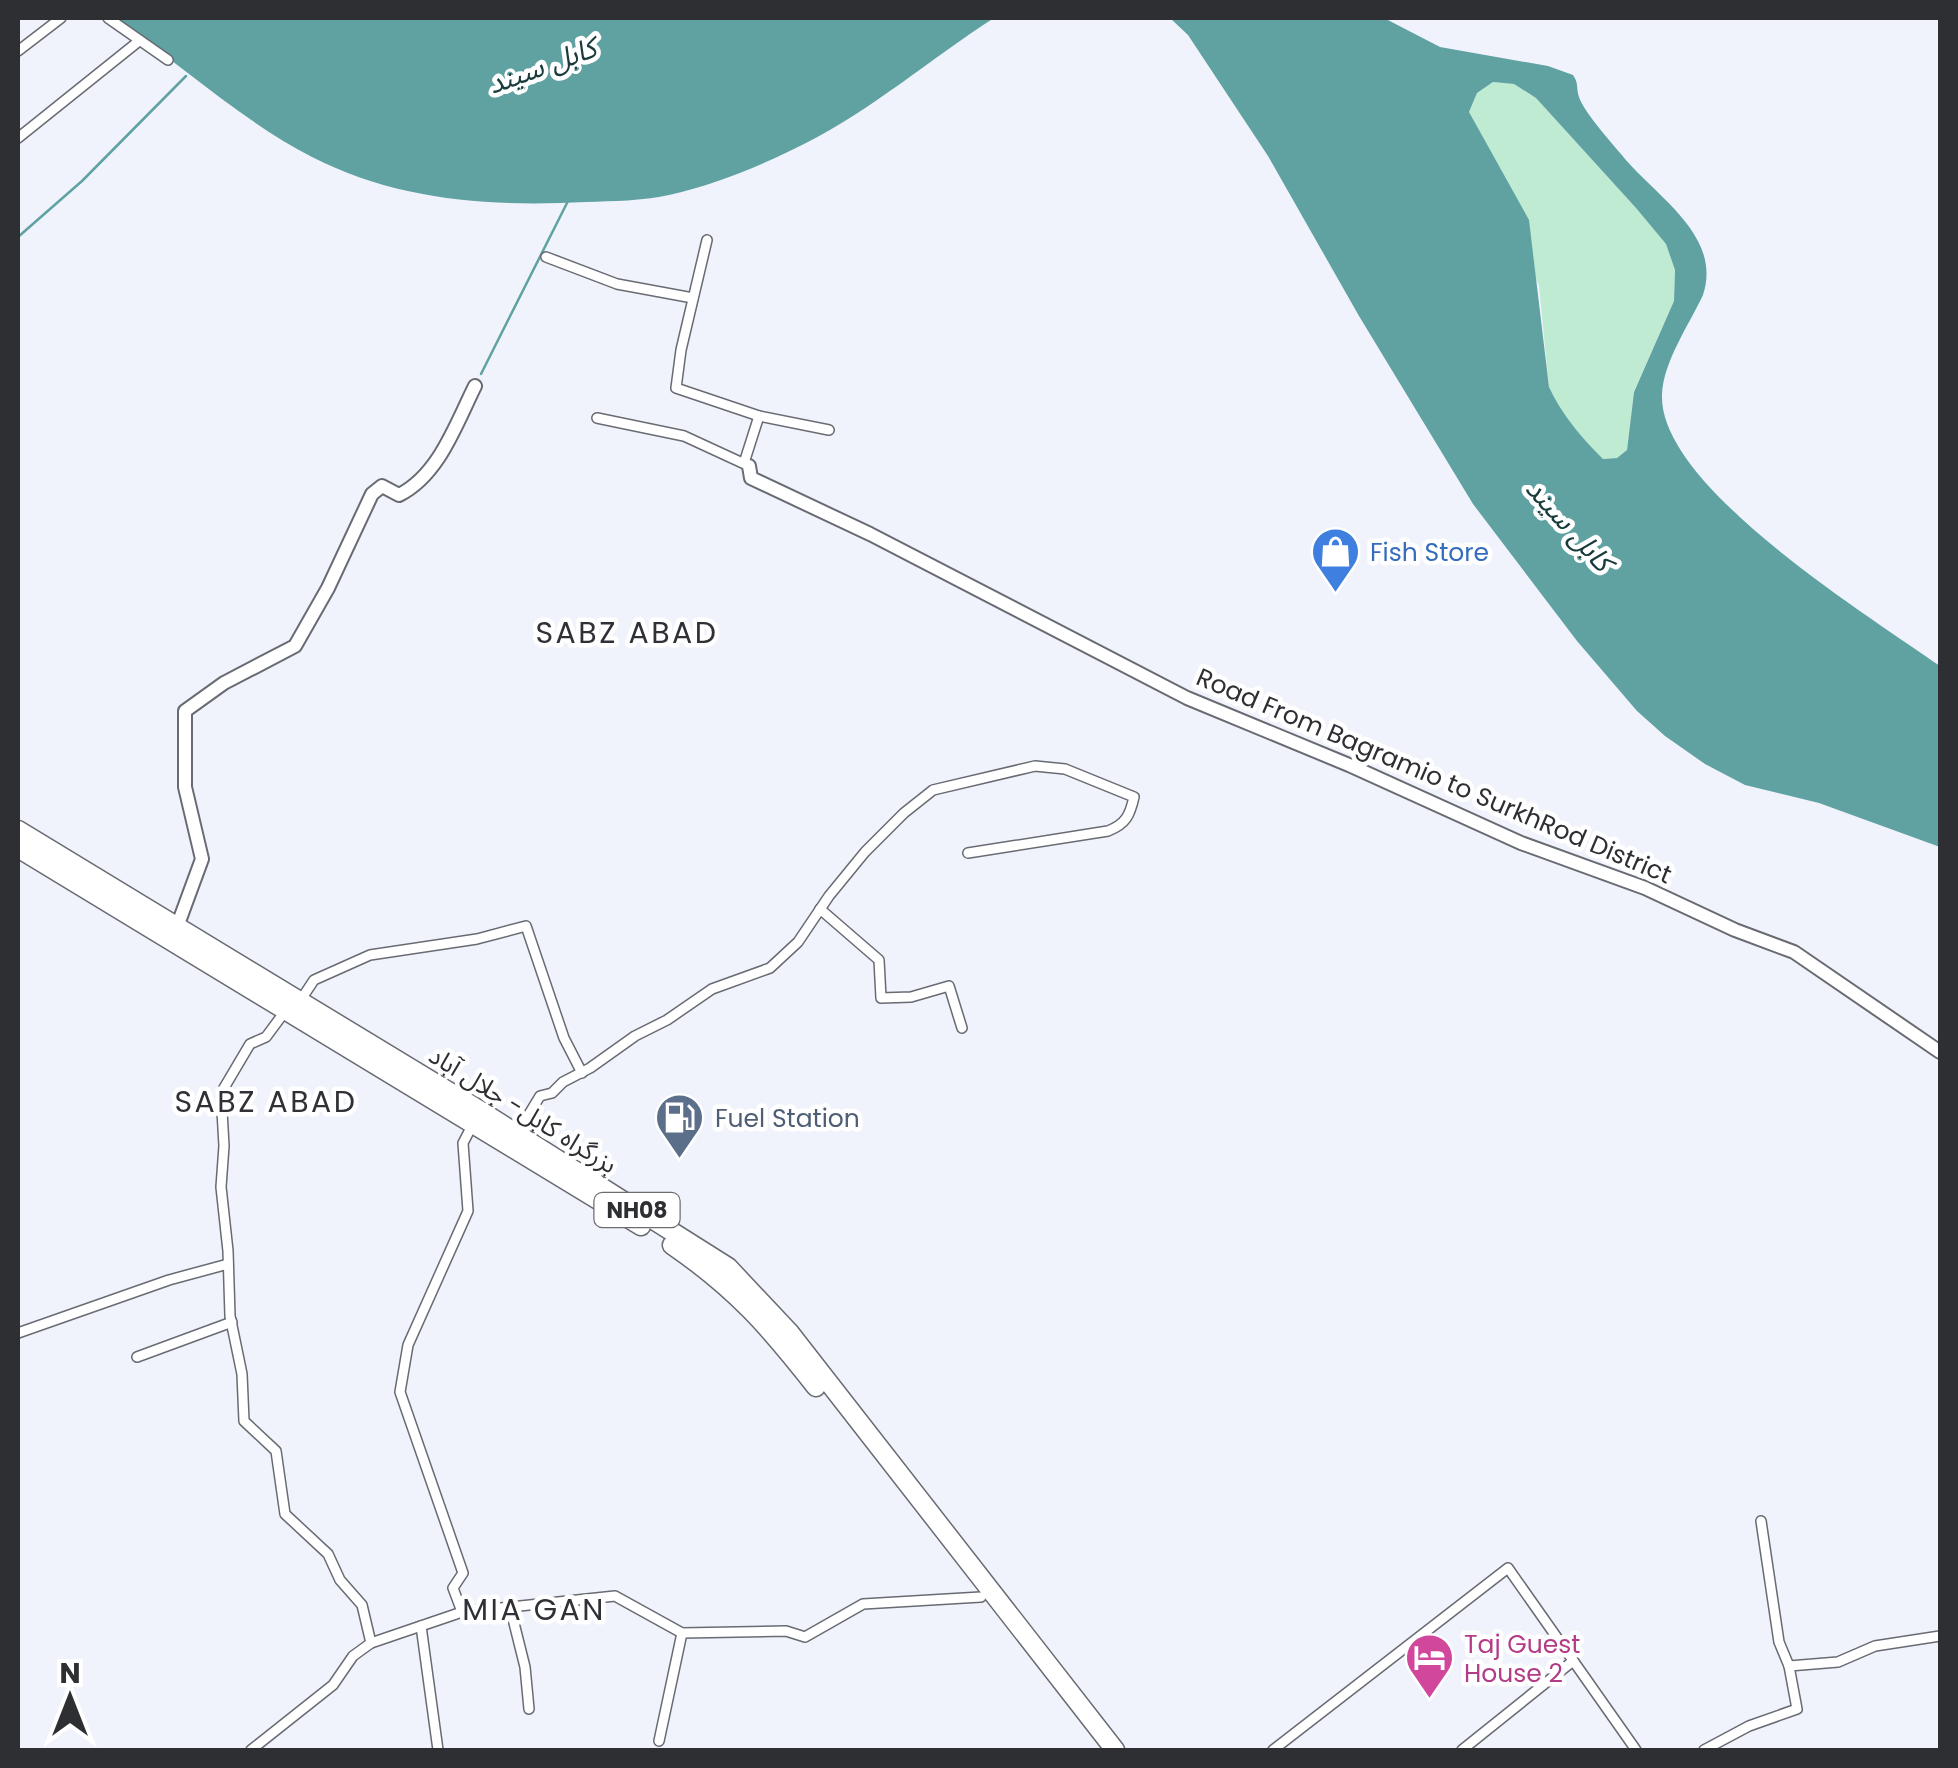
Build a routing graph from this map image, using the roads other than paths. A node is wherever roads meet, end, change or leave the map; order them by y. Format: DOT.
graph roads {
  1 [pos="61,18"];
  2 [pos="108,18"];
  3 [pos="138,41"];
  4 [pos="18,51"];
  5 [pos="168,60"];
  6 [pos="18,138"];
  7 [pos="706,240"];
  8 [pos="546,256"];
  9 [pos="693,298"];
  10 [pos="475,386"];
  11 [pos="758,416"];
  12 [pos="598,418"];
  13 [pos="829,430"];
  14 [pos="747,464"];
  15 [pos="18,830"];
  16 [pos="18,848"];
  17 [pos="968,854"];
  18 [pos="820,909"];
  19 [pos="177,927"];
  20 [pos="293,1006"];
  21 [pos="962,1028"];
  22 [pos="1940,1052"];
  23 [pos="582,1073"];
  24 [pos="477,1118"];
  25 [pos="516,1134"];
  26 [pos="228,1264"];
  27 [pos="18,1320"];
  28 [pos="232,1322"];
  29 [pos="20,1332"];
  30 [pos="137,1357"];
  31 [pos="1760,1520"];
  32 [pos="981,1596"];
  33 [pos="510,1608"];
  34 [pos="462,1612"];
  35 [pos="421,1626"];
  36 [pos="682,1632"];
  37 [pos="1940,1636"];
  38 [pos="371,1642"];
  39 [pos="1573,1661"];
  40 [pos="1789,1666"];
  41 [pos="529,1709"];
  42 [pos="659,1741"];
  43 [pos="251,1750"];
  44 [pos="438,1750"];
  45 [pos="1102,1750"];
  46 [pos="1116,1750"];
  47 [pos="1274,1750"];
  48 [pos="1462,1750"];
  49 [pos="1636,1750"];
  50 [pos="1704,1750"];
  1 -- 4 [label="street"];
  2 -- 3 [label="street"];
  3 -- 5 [label="street"];
  3 -- 6 [label="street"];
  7 -- 9 [label="street"];
  8 -- 9 [label="street"];
  9 -- 11 [label="street"];
  10 -- 19 [label="street"];
  11 -- 13 [label="street"];
  11 -- 14 [label="street"];
  12 -- 14 [label="street"];
  14 -- 22 [label="street, Road From Bagramio to SurkhRod District"];
  15 -- 19 [label="highway, بزرگراه کابل- جلال آباد / NH08"];
  16 -- 20 [label="highway, بزرگراه کابل- جلال آباد / NH08"];
  17 -- 18 [label="street"];
  18 -- 21 [label="street"];
  18 -- 23 [label="street"];
  19 -- 20 [label="highway, بزرگراه کابل- جلال آباد / NH08"];
  20 -- 23 [label="street"];
  20 -- 24 [label="highway, بزرگراه کابل- جلال آباد / NH08"];
  20 -- 26 [label="street"];
  23 -- 25 [label="street"];
  24 -- 25 [label="highway, بزرگراه کابل- جلال آباد / NH08"];
  24 -- 32 [label="highway, بزرگراه کابل- جلال آباد / NH08"];
  24 -- 34 [label="street"];
  25 -- 46 [label="highway, بزرگراه کابل- جلال آباد / NH08"];
  26 -- 28 [label="street"];
  26 -- 29 [label="street"];
  27 -- 29 [label="street"];
  28 -- 30 [label="street"];
  28 -- 38 [label="street"];
  31 -- 40 [label="street"];
  32 -- 36 [label="street"];
  32 -- 45 [label="highway, بزرگراه کابل- جلال آباد / NH08"];
  33 -- 34 [label="street"];
  33 -- 36 [label="street"];
  33 -- 41 [label="street"];
  34 -- 35 [label="street"];
  35 -- 38 [label="street"];
  35 -- 44 [label="street"];
  36 -- 42 [label="street"];
  37 -- 40 [label="street"];
  38 -- 43 [label="street"];
  39 -- 47 [label="street"];
  39 -- 48 [label="street"];
  39 -- 49 [label="street"];
  40 -- 50 [label="street"];
}
